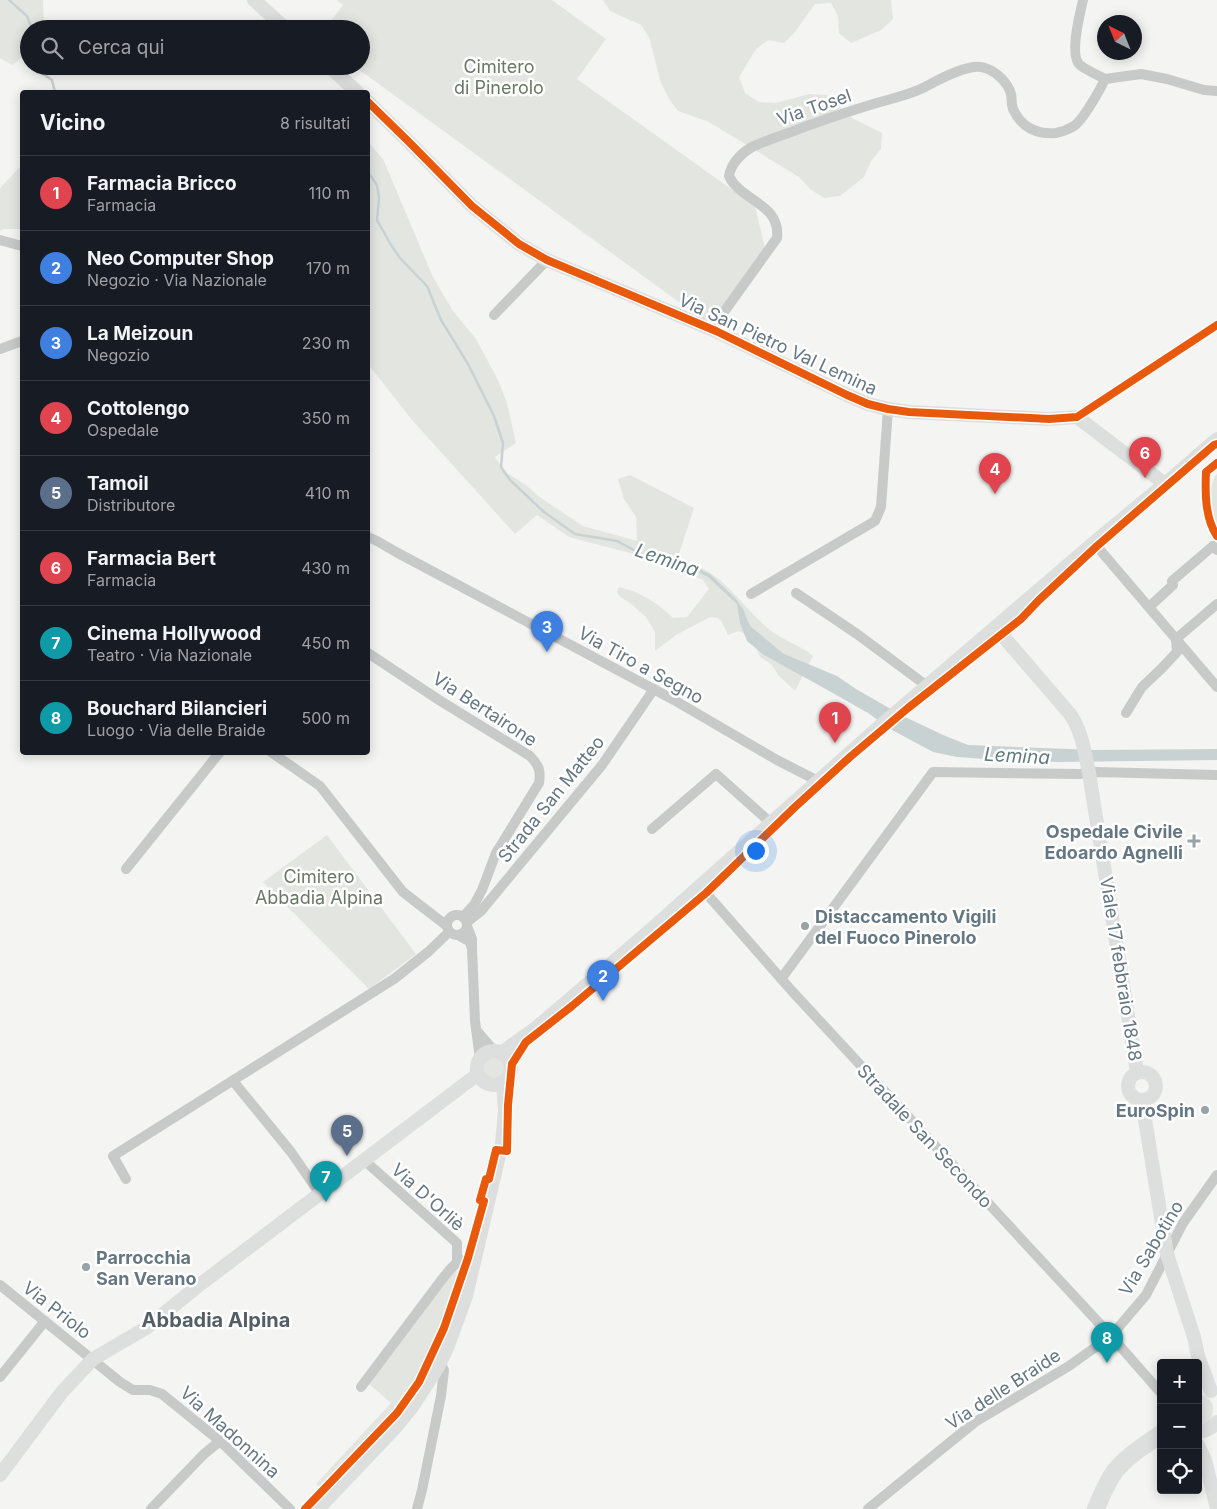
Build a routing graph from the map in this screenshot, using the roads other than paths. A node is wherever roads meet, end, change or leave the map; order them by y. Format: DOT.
graph roads {
  1 [pos="254,0"];
  2 [pos="1083,0"];
  3 [pos="276,20"];
  4 [pos="339,75"];
  5 [pos="1105,79"];
  6 [pos="355,90"];
  7 [pos="1217,91"];
  8 [pos="370,104"];
  9 [pos="0,240"];
  10 [pos="20,245"];
  11 [pos="547,260"];
  12 [pos="494,315"];
  13 [pos="1217,325"];
  14 [pos="716,331"];
  15 [pos="20,342"];
  16 [pos="0,348"];
  17 [pos="888,409"];
  18 [pos="1078,417"];
  19 [pos="1217,439"];
  20 [pos="1165,484"];
  21 [pos="370,538"];
  22 [pos="1094,543"];
  23 [pos="1217,550"];
  24 [pos="796,593"];
  25 [pos="751,594"];
  26 [pos="1217,604"];
  27 [pos="1149,607"];
  28 [pos="996,628"];
  29 [pos="1176,639"];
  30 [pos="370,654"];
  31 [pos="927,686"];
  32 [pos="1217,687"];
  33 [pos="654,689"];
  34 [pos="1126,713"];
  35 [pos="218,755"];
  36 [pos="275,755"];
  37 [pos="1088,769"];
  38 [pos="1217,774"];
  39 [pos="818,781"];
  40 [pos="772,823"];
  41 [pos="652,829"];
  42 [pos="126,869"];
  43 [pos="701,885"];
  44 [pos="466,921"];
  45 [pos="451,931"];
  46 [pos="472,948"];
  47 [pos="781,979"];
  48 [pos="476,1029"];
  49 [pos="522,1039"];
  50 [pos="497,1052"];
  51 [pos="480,1059"];
  52 [pos="510,1064"];
  53 [pos="1137,1072"];
  54 [pos="478,1074"];
  55 [pos="233,1080"];
  56 [pos="498,1083"];
  57 [pos="1142,1101"];
  58 [pos="365,1161"];
  59 [pos="1217,1175"];
  60 [pos="126,1179"];
  61 [pos="320,1194"];
  62 [pos="1167,1254"];
  63 [pos="476,1260"];
  64 [pos="457,1262"];
  65 [pos="0,1286"];
  66 [pos="44,1321"];
  67 [pos="1110,1336"];
  68 [pos="93,1359"];
  69 [pos="1197,1359"];
  70 [pos="440,1362"];
  71 [pos="1202,1372"];
  72 [pos="0,1377"];
  73 [pos="1157,1385"];
  74 [pos="361,1387"];
  75 [pos="1209,1391"];
  76 [pos="1207,1428"];
  77 [pos="1157,1437"];
  78 [pos="220,1441"];
  79 [pos="1205,1455"];
  80 [pos="0,1475"];
  81 [pos="151,1509"];
  82 [pos="290,1509"];
  83 [pos="318,1509"];
  84 [pos="417,1509"];
  85 [pos="868,1509"];
  86 [pos="1096,1509"];
  87 [pos="1217,1509"];
  1 -- 3 [label="street"];
  2 -- 5 [label="street"];
  4 -- 6 [label="street"];
  5 -- 7 [label="street"];
  5 -- 14 [label="street, Via Tosel"];
  8 -- 11 [label="street, Via San Pietro Val Lemina"];
  9 -- 10 [label="street"];
  11 -- 12 [label="street"];
  11 -- 14 [label="street, Via San Pietro Val Lemina"];
  13 -- 18 [label="street, Via San Pietro Val Lemina"];
  14 -- 17 [label="street, Via San Pietro Val Lemina"];
  15 -- 16 [label="street"];
  17 -- 18 [label="street, Via San Pietro Val Lemina"];
  17 -- 25 [label="street"];
  18 -- 20 [label="street"];
  19 -- 20 [label="street"];
  20 -- 22 [label="street"];
  21 -- 33 [label="street, Via Tiro a Segno"];
  22 -- 27 [label="street"];
  22 -- 28 [label="street"];
  23 -- 27 [label="street"];
  24 -- 31 [label="street"];
  26 -- 29 [label="street"];
  27 -- 29 [label="street"];
  28 -- 31 [label="street"];
  28 -- 37 [label="street, Viale 17 febbraio 1848"];
  29 -- 32 [label="street"];
  29 -- 34 [label="street"];
  30 -- 44 [label="street, Via Bertairone"];
  31 -- 39 [label="street"];
  33 -- 39 [label="street, Via Tiro a Segno"];
  33 -- 44 [label="street, Strada San Matteo"];
  35 -- 42 [label="street"];
  36 -- 45 [label="street"];
  37 -- 38 [label="street"];
  37 -- 47 [label="street"];
  37 -- 53 [label="street, Viale 17 febbraio 1848"];
  39 -- 40 [label="street"];
  40 -- 41 [label="street"];
  40 -- 43 [label="street"];
  43 -- 47 [label="street, Stradale San Secondo"];
  43 -- 49 [label="street"];
  44 -- 45 [label="street"];
  44 -- 45 [label="street"];
  44 -- 46 [label="street"];
  45 -- 46 [label="street"];
  45 -- 55 [label="street"];
  46 -- 48 [label="street"];
  47 -- 67 [label="street, Stradale San Secondo"];
  48 -- 50 [label="street"];
  48 -- 51 [label="street"];
  49 -- 50 [label="street"];
  49 -- 52 [label="street"];
  50 -- 51 [label="street"];
  50 -- 52 [label="street"];
  51 -- 54 [label="street"];
  52 -- 56 [label="street"];
  53 -- 57 [label="street, Viale 17 febbraio 1848"];
  53 -- 57 [label="street, Viale 17 febbraio 1848"];
  54 -- 56 [label="street"];
  54 -- 58 [label="street"];
  55 -- 60 [label="street"];
  55 -- 61 [label="street"];
  56 -- 63 [label="street"];
  57 -- 62 [label="street"];
  58 -- 61 [label="street"];
  58 -- 64 [label="street, Via D'Orliè"];
  59 -- 62 [label="street, Via Sabotino"];
  61 -- 68 [label="street"];
  62 -- 67 [label="street, Via Sabotino"];
  62 -- 69 [label="street"];
  63 -- 64 [label="street"];
  63 -- 70 [label="street"];
  64 -- 74 [label="street"];
  65 -- 66 [label="street, Via Priolo"];
  66 -- 68 [label="street, Via Priolo"];
  66 -- 72 [label="street"];
  67 -- 73 [label="street, Stradale San Secondo"];
  67 -- 85 [label="street, Via delle Braide"];
  68 -- 78 [label="street, Via Madonnina"];
  68 -- 80 [label="street"];
  70 -- 83 [label="street"];
  70 -- 84 [label="street"];
  71 -- 75 [label="street"];
  76 -- 79 [label="street"];
  77 -- 86 [label="highway"];
  78 -- 81 [label="street"];
  78 -- 82 [label="street, Via Madonnina"];
  79 -- 87 [label="street"];
}
